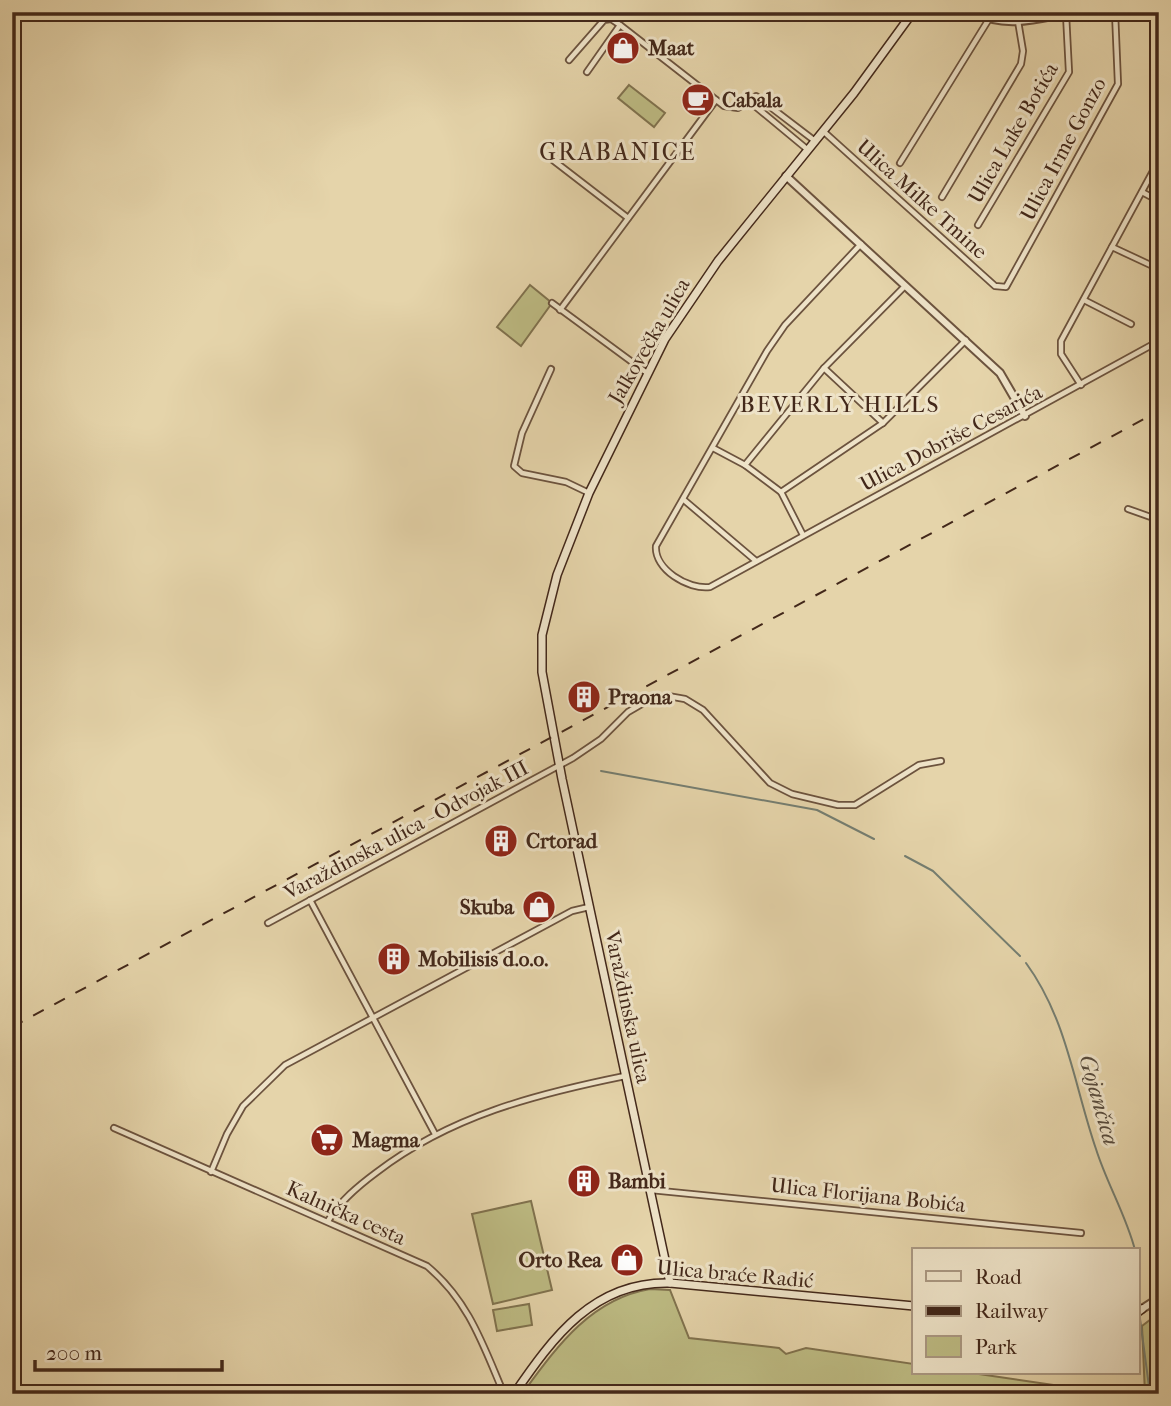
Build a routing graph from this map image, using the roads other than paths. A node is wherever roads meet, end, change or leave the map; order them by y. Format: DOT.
graph roads {
  1 [pos="976,12"];
  2 [pos="1115,12"];
  3 [pos="912,13"];
  4 [pos="1070,13"];
  5 [pos="989,19"];
  6 [pos="1018,21"];
  7 [pos="620,25"];
  8 [pos="569,60"];
  9 [pos="587,72"];
  10 [pos="716,100"];
  11 [pos="750,102"];
  12 [pos="823,131"];
  13 [pos="815,141"];
  14 [pos="808,150"];
  15 [pos="545,154"];
  16 [pos="1159,160"];
  17 [pos="900,163"];
  18 [pos="786,176"];
  19 [pos="1142,192"];
  20 [pos="942,197"];
  21 [pos="1159,201"];
  22 [pos="628,218"];
  23 [pos="978,225"];
  24 [pos="861,244"];
  25 [pos="1112,247"];
  26 [pos="1159,270"];
  27 [pos="906,286"];
  28 [pos="1001,289"];
  29 [pos="1084,300"];
  30 [pos="552,303"];
  31 [pos="560,310"];
  32 [pos="1131,324"];
  33 [pos="967,340"];
  34 [pos="1159,341"];
  35 [pos="824,368"];
  36 [pos="551,369"];
  37 [pos="647,373"];
  38 [pos="1081,385"];
  39 [pos="1025,416"];
  40 [pos="883,423"];
  41 [pos="713,448"];
  42 [pos="745,465"];
  43 [pos="781,492"];
  44 [pos="589,493"];
  45 [pos="684,500"];
  46 [pos="1128,509"];
  47 [pos="1159,520"];
  48 [pos="803,535"];
  49 [pos="756,561"];
  50 [pos="556,737"];
  51 [pos="941,761"];
  52 [pos="560,765"];
  53 [pos="310,900"];
  54 [pos="589,907"];
  55 [pos="268,923"];
  56 [pos="373,1018"];
  57 [pos="625,1076"];
  58 [pos="114,1128"];
  59 [pos="435,1134"];
  60 [pos="211,1172"];
  61 [pos="651,1190"];
  62 [pos="328,1221"];
  63 [pos="1081,1233"];
  64 [pos="670,1283"];
  65 [pos="1159,1298"];
  66 [pos="912,1307"];
  67 [pos="1140,1311"];
  68 [pos="503,1394"];
  69 [pos="514,1394"];
  1 -- 5 [label="street"];
  2 -- 28 [label="street, Ulica Irme Gonzo"];
  3 -- 12 [label="main road, Jalkovečka ulica"];
  4 -- 6 [label="street"];
  4 -- 23 [label="street, Ulica Luke Botića"];
  5 -- 6 [label="street"];
  5 -- 17 [label="street"];
  6 -- 20 [label="street"];
  7 -- 8 [label="street"];
  7 -- 9 [label="street"];
  7 -- 10 [label="street"];
  10 -- 11 [label="street"];
  10 -- 22 [label="street"];
  11 -- 13 [label="street"];
  11 -- 14 [label="street"];
  12 -- 13 [label="main road, Jalkovečka ulica"];
  12 -- 28 [label="street, Ulica Milke Tmine"];
  13 -- 14 [label="main road, Jalkovečka ulica"];
  14 -- 18 [label="main road, Jalkovečka ulica"];
  15 -- 22 [label="street"];
  16 -- 19 [label="street"];
  18 -- 24 [label="street"];
  18 -- 37 [label="main road, Jalkovečka ulica"];
  19 -- 21 [label="street"];
  19 -- 25 [label="street"];
  22 -- 31 [label="street"];
  24 -- 27 [label="street"];
  24 -- 41 [label="street, Ulica Dobriše Cesarića"];
  25 -- 26 [label="street"];
  25 -- 29 [label="street"];
  27 -- 33 [label="street"];
  27 -- 35 [label="street"];
  29 -- 32 [label="street"];
  29 -- 38 [label="street"];
  30 -- 31 [label="street"];
  31 -- 37 [label="street"];
  33 -- 39 [label="street"];
  33 -- 40 [label="street"];
  34 -- 38 [label="street, Ulica Dobriše Cesarića"];
  35 -- 40 [label="street"];
  35 -- 42 [label="street"];
  36 -- 44 [label="street"];
  37 -- 44 [label="main road, Jalkovečka ulica"];
  38 -- 39 [label="street, Ulica Dobriše Cesarića"];
  39 -- 48 [label="street, Ulica Dobriše Cesarića"];
  40 -- 43 [label="street"];
  41 -- 42 [label="street"];
  41 -- 45 [label="street, Ulica Dobriše Cesarića"];
  42 -- 43 [label="street"];
  43 -- 48 [label="street"];
  44 -- 50 [label="main road, Jalkovečka ulica"];
  45 -- 49 [label="street"];
  45 -- 49 [label="street, Ulica Dobriše Cesarića"];
  46 -- 47 [label="street"];
  48 -- 49 [label="street, Ulica Dobriše Cesarića"];
  50 -- 52 [label="main road, Varaždinska ulica"];
  51 -- 52 [label="street, Varaždinska ulica - Odvojak III"];
  52 -- 53 [label="street, Varaždinska ulica - Odvojak III"];
  52 -- 54 [label="main road, Varaždinska ulica"];
  53 -- 55 [label="street, Varaždinska ulica - Odvojak III"];
  53 -- 56 [label="street"];
  54 -- 56 [label="street"];
  54 -- 57 [label="main road, Varaždinska ulica"];
  56 -- 59 [label="street"];
  56 -- 60 [label="street"];
  57 -- 59 [label="street"];
  57 -- 61 [label="main road, Varaždinska ulica"];
  58 -- 60 [label="street, Kalnička cesta"];
  59 -- 62 [label="street"];
  60 -- 62 [label="street, Kalnička cesta"];
  61 -- 63 [label="street, Ulica Florijana Bobića"];
  61 -- 64 [label="main road, Varaždinska ulica"];
  62 -- 68 [label="street, Kalnička cesta"];
  64 -- 66 [label="main road, Ulica braće Radić"];
  64 -- 69 [label="main road, Ulica braće Radić"];
  65 -- 67 [label="street"];
}
